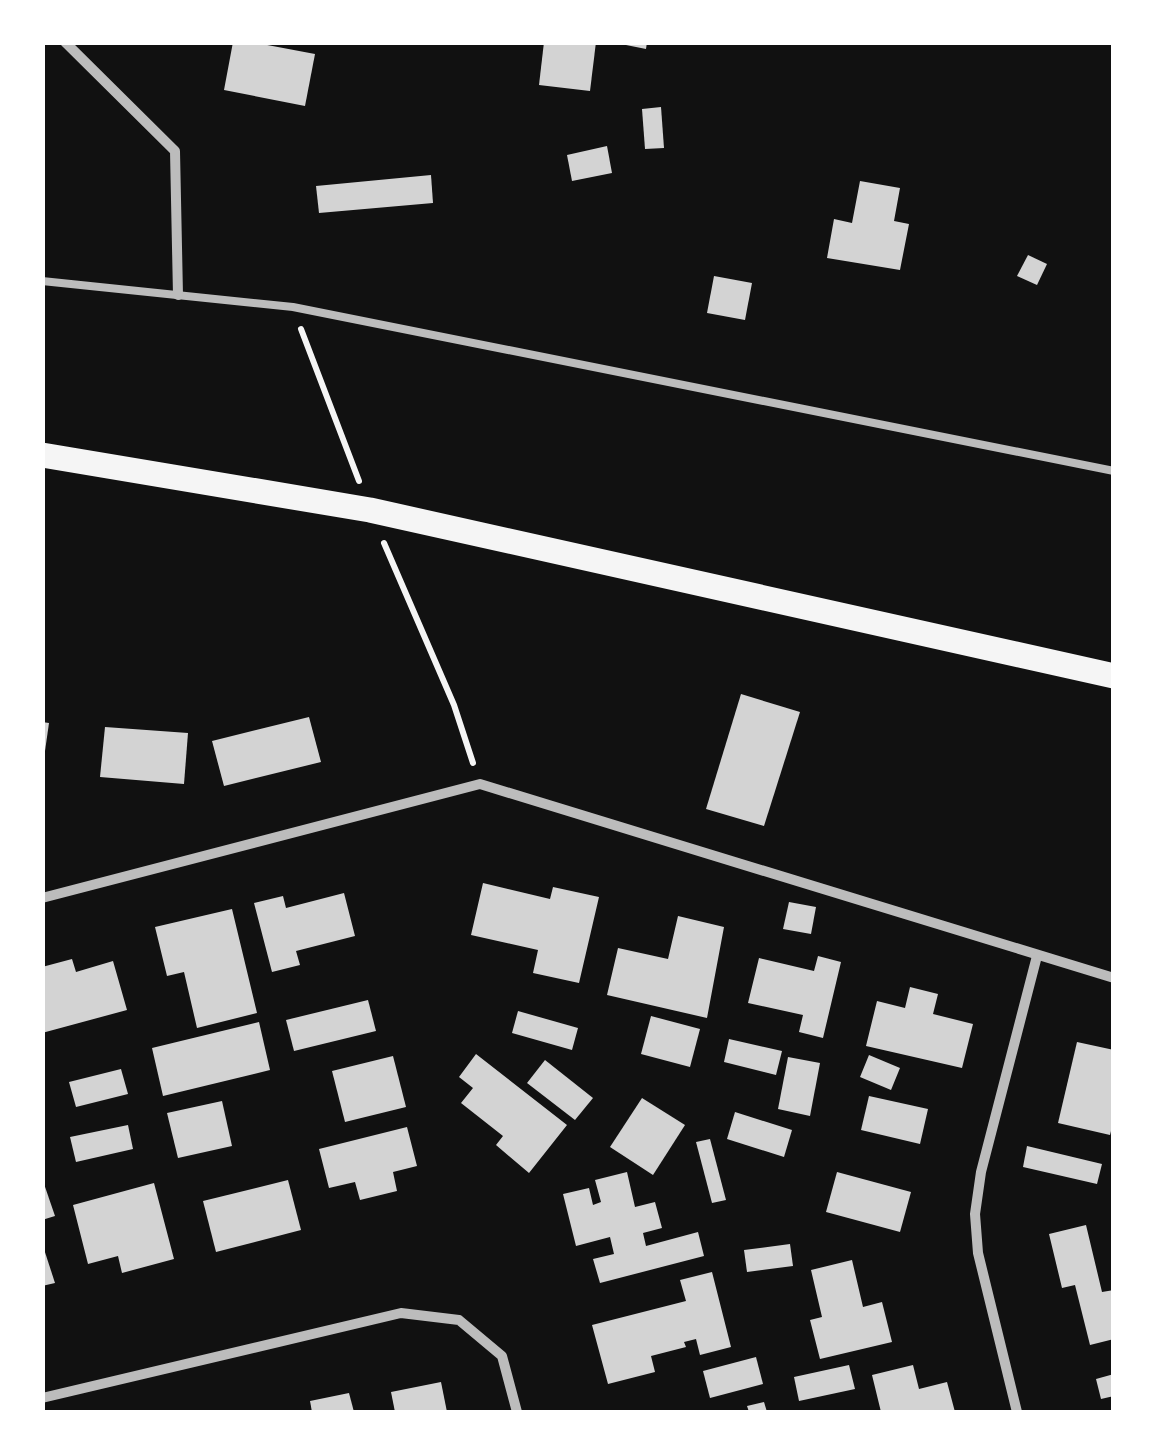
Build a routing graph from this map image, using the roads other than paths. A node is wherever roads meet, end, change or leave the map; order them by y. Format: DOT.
graph roads {
  1 [pos="65,42"];
  2 [pos="42,280"];
  3 [pos="178,295"];
  4 [pos="42,455"];
  5 [pos="1114,471"];
  6 [pos="1114,676"];
  7 [pos="42,898"];
  8 [pos="1037,956"];
  9 [pos="1114,978"];
  10 [pos="42,1398"];
  11 [pos="518,1412"];
  12 [pos="1017,1412"];
  1 -- 3 [label="street"];
  2 -- 3 [label="lane"];
  3 -- 5 [label="lane"];
  4 -- 6 [label="main road"];
  7 -- 8 [label="street"];
  8 -- 9 [label="street"];
  8 -- 12 [label="street"];
  10 -- 11 [label="street"];
}
